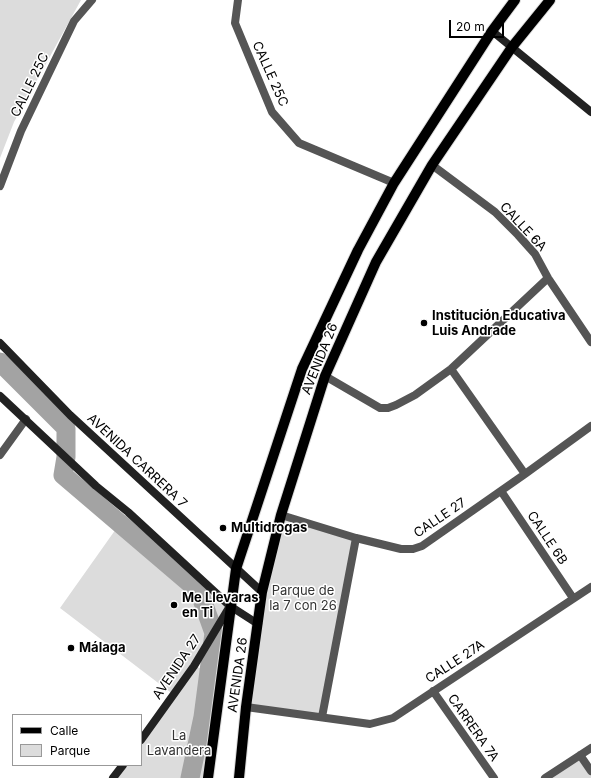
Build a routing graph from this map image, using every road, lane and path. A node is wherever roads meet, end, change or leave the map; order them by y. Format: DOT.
graph roads {
  1 [pos="92,0"];
  2 [pos="238,0"];
  3 [pos="515,0"];
  4 [pos="550,0"];
  5 [pos="492,31"];
  6 [pos="512,47"];
  7 [pos="591,112"];
  8 [pos="432,165"];
  9 [pos="394,183"];
  10 [pos="0,186"];
  11 [pos="548,278"];
  12 [pos="591,342"];
  13 [pos="0,343"];
  14 [pos="451,369"];
  15 [pos="325,376"];
  16 [pos="0,396"];
  17 [pos="26,419"];
  18 [pos="591,426"];
  19 [pos="0,455"];
  20 [pos="525,474"];
  21 [pos="501,491"];
  22 [pos="281,515"];
  23 [pos="356,538"];
  24 [pos="236,569"];
  25 [pos="591,587"];
  26 [pos="262,592"];
  27 [pos="574,598"];
  28 [pos="230,606"];
  29 [pos="258,624"];
  30 [pos="433,691"];
  31 [pos="246,707"];
  32 [pos="322,717"];
  33 [pos="142,739"];
  34 [pos="591,748"];
  35 [pos="580,755"];
  36 [pos="122,766"];
  37 [pos="591,771"];
  38 [pos="113,778"];
  39 [pos="208,778"];
  40 [pos="239,778"];
  41 [pos="494,778"];
  42 [pos="545,778"];
  1 -- 10 [label="street, CALLE 25C"];
  2 -- 9 [label="street, CALLE 25C"];
  3 -- 5 [label="main road, AVENIDA 26"];
  4 -- 6 [label="main road, AVENIDA 26"];
  5 -- 6 [label="main road"];
  5 -- 9 [label="main road, AVENIDA 26"];
  6 -- 7 [label="main road"];
  6 -- 8 [label="main road, AVENIDA 26"];
  8 -- 11 [label="street, CALLE 6A"];
  8 -- 15 [label="main road, AVENIDA 26"];
  9 -- 24 [label="main road, AVENIDA 26"];
  11 -- 12 [label="street, CALLE 6A"];
  11 -- 14 [label="street"];
  13 -- 24 [label="main road, AVENIDA CARRERA 7"];
  14 -- 15 [label="street"];
  14 -- 20 [label="street"];
  15 -- 22 [label="main road, AVENIDA 26"];
  16 -- 17 [label="main road"];
  17 -- 19 [label="street"];
  17 -- 28 [label="main road"];
  18 -- 20 [label="street, CALLE 27"];
  20 -- 21 [label="street, CALLE 27"];
  21 -- 23 [label="street, CALLE 27"];
  21 -- 27 [label="street, CALLE 6B"];
  22 -- 23 [label="street, CALLE 27"];
  22 -- 26 [label="main road, AVENIDA 26"];
  23 -- 32 [label="street"];
  24 -- 26 [label="main road, AVENIDA CARRERA 7"];
  24 -- 28 [label="main road, AVENIDA 26"];
  25 -- 27 [label="street, CALLE 27A"];
  26 -- 29 [label="main road, AVENIDA 26"];
  27 -- 30 [label="street, CALLE 27A"];
  28 -- 29 [label="main road"];
  28 -- 33 [label="main road, AVENIDA 27"];
  28 -- 39 [label="main road, AVENIDA 26"];
  29 -- 31 [label="main road, AVENIDA 26"];
  30 -- 32 [label="street, CALLE 27A"];
  30 -- 41 [label="street, CARRERA 7A"];
  31 -- 32 [label="street, CALLE 27A"];
  31 -- 40 [label="main road, AVENIDA 26"];
  34 -- 35 [label="street"];
  35 -- 37 [label="street"];
  35 -- 42 [label="street"];
  36 -- 38 [label="main road"];
}
